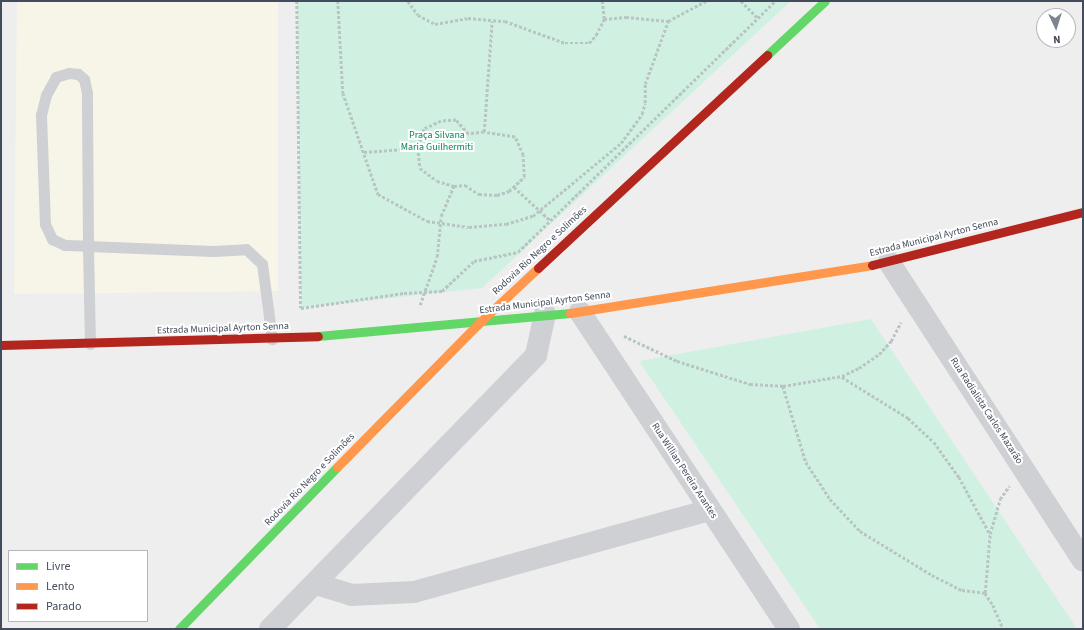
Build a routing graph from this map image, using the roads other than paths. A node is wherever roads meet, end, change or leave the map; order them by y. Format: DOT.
graph roads {
  1 [pos="825,1"];
  2 [pos="1083,212"];
  3 [pos="88,246"];
  4 [pos="889,262"];
  5 [pos="580,312"];
  6 [pos="545,314"];
  7 [pos="480,322"];
  8 [pos="272,339"];
  9 [pos="90,344"];
  10 [pos="1,345"];
  11 [pos="709,510"];
  12 [pos="1083,561"];
  13 [pos="316,584"];
  14 [pos="179,629"];
  15 [pos="270,629"];
  16 [pos="789,629"];
  1 -- 7 [label="main road, Rodovia Rio Negro e Solimões"];
  2 -- 4 [label="main road, Estrada Municipal Ayrton Senna"];
  3 -- 3 [label="lane"];
  3 -- 8 [label="lane"];
  3 -- 9 [label="lane"];
  4 -- 5 [label="main road, Estrada Municipal Ayrton Senna"];
  4 -- 12 [label="street, Rua Radialista Carlos Mazarão"];
  5 -- 6 [label="main road, Estrada Municipal Ayrton Senna"];
  5 -- 11 [label="street, Rua Willian Pereira Arantes"];
  6 -- 7 [label="main road, Estrada Municipal Ayrton Senna"];
  6 -- 13 [label="street"];
  7 -- 8 [label="main road, Estrada Municipal Ayrton Senna"];
  7 -- 14 [label="main road, Rodovia Rio Negro e Solimões"];
  8 -- 9 [label="main road, Estrada Municipal Ayrton Senna"];
  9 -- 10 [label="main road, Estrada Municipal Ayrton Senna"];
  11 -- 13 [label="street"];
  11 -- 16 [label="street, Rua Willian Pereira Arantes"];
  13 -- 15 [label="street"];
}
